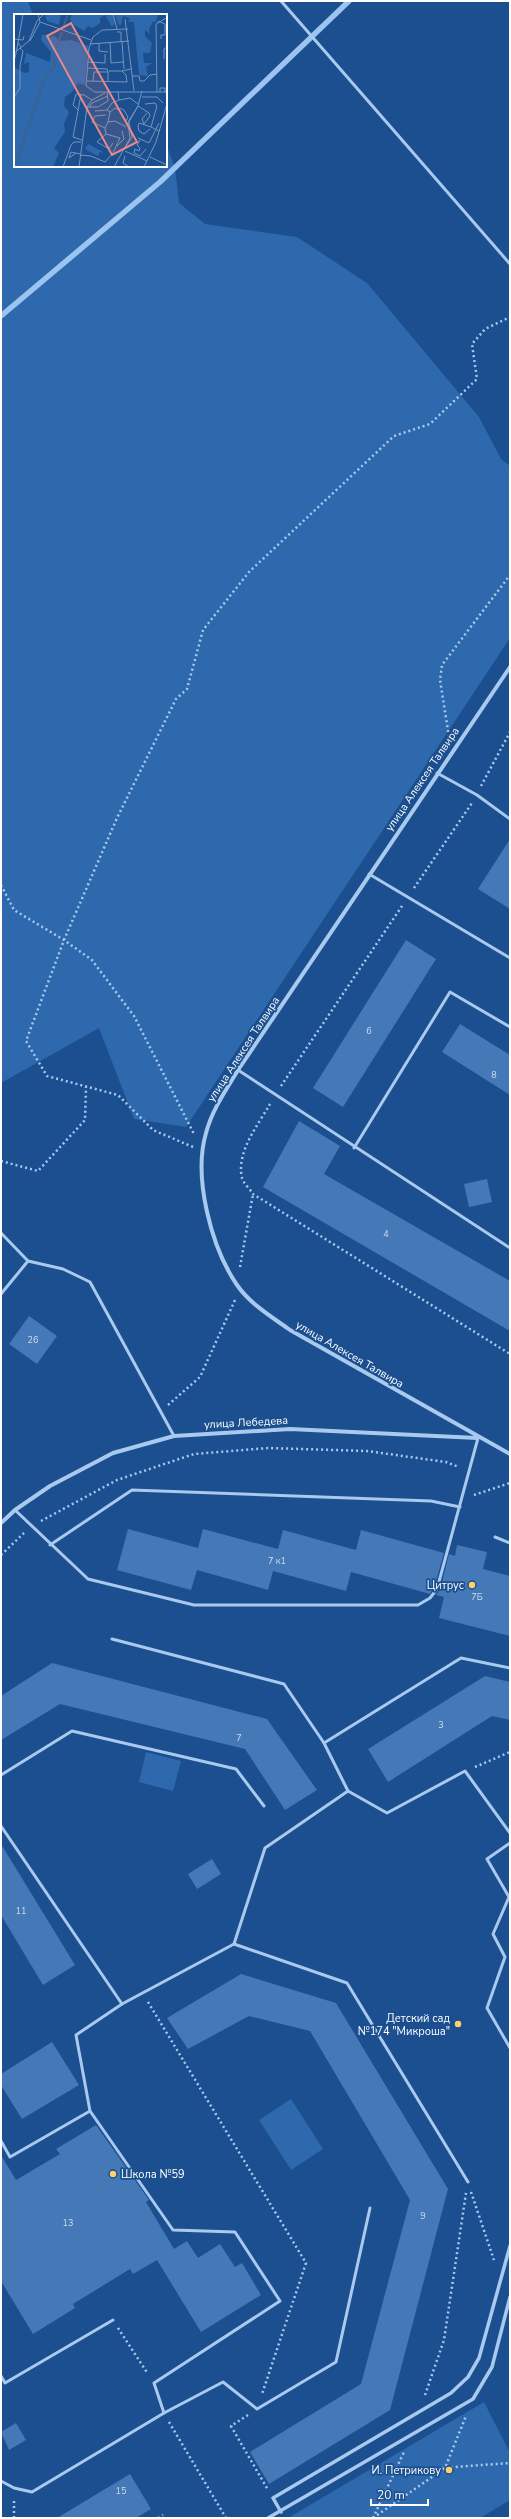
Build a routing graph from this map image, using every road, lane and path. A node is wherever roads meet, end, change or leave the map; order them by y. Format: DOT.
graph roads {
  1 [pos="281,1"];
  2 [pos="510,264"];
  3 [pos="510,317"];
  4 [pos="510,575"];
  5 [pos="510,667"];
  6 [pos="510,732"];
  7 [pos="452,751"];
  8 [pos="437,773"];
  9 [pos="477,795"];
  10 [pos="510,819"];
  11 [pos="369,874"];
  12 [pos="1,885"];
  13 [pos="409,896"];
  14 [pos="64,940"];
  15 [pos="510,958"];
  16 [pos="510,1027"];
  17 [pos="238,1070"];
  18 [pos="86,1087"];
  19 [pos="275,1095"];
  20 [pos="354,1148"];
  21 [pos="203,1151"];
  22 [pos="1,1161"];
  23 [pos="253,1194"];
  24 [pos="1,1233"];
  25 [pos="510,1248"];
  26 [pos="28,1260"];
  27 [pos="237,1285"];
  28 [pos="1,1294"];
  29 [pos="510,1354"];
  30 [pos="162,1411"];
  31 [pos="174,1436"];
  32 [pos="478,1438"];
  33 [pos="510,1454"];
  34 [pos="470,1471"];
  35 [pos="510,1483"];
  36 [pos="462,1498"];
  37 [pos="460,1507"];
  38 [pos="15,1510"];
  39 [pos="1,1523"];
  40 [pos="31,1526"];
  41 [pos="495,1536"];
  42 [pos="510,1543"];
  43 [pos="50,1545"];
  44 [pos="1,1555"];
  45 [pos="112,1639"];
  46 [pos="510,1668"];
  47 [pos="324,1743"];
  48 [pos="510,1752"];
  49 [pos="465,1771"];
  50 [pos="1,1775"];
  51 [pos="348,1791"];
  52 [pos="264,1806"];
  53 [pos="1,1826"];
  54 [pos="510,1832"];
  55 [pos="510,1844"];
  56 [pos="234,1944"];
  57 [pos="143,1993"];
  58 [pos="122,2004"];
  59 [pos="510,2048"];
  60 [pos="90,2111"];
  61 [pos="1,2142"];
  62 [pos="468,2182"];
  63 [pos="370,2208"];
  64 [pos="510,2246"];
  65 [pos="500,2280"];
  66 [pos="510,2297"];
  67 [pos="113,2320"];
  68 [pos="1,2376"];
  69 [pos="154,2383"];
  70 [pos="473,2399"];
  71 [pos="257,2409"];
  72 [pos="419,2412"];
  73 [pos="164,2413"];
  74 [pos="410,2437"];
  75 [pos="510,2462"];
  76 [pos="445,2468"];
  77 [pos="395,2472"];
  78 [pos="348,2473"];
  79 [pos="1,2481"];
  80 [pos="14,2488"];
  81 [pos="273,2498"];
  82 [pos="281,2512"];
  83 [pos="163,2515"];
  84 [pos="14,2518"];
  85 [pos="158,2518"];
  86 [pos="226,2518"];
  87 [pos="268,2518"];
  88 [pos="373,2518"];
  1 -- 2 [label="lane"];
  3 -- 14 [label="path"];
  4 -- 7 [label="path"];
  5 -- 7 [label="street, улица Алексея Талвира"];
  6 -- 9 [label="path"];
  7 -- 8 [label="street, улица Алексея Талвира"];
  8 -- 9 [label="lane"];
  8 -- 11 [label="street, улица Алексея Талвира"];
  9 -- 10 [label="lane"];
  9 -- 13 [label="path"];
  11 -- 13 [label="lane"];
  11 -- 17 [label="street, улица Алексея Талвира"];
  12 -- 14 [label="path"];
  13 -- 15 [label="lane"];
  13 -- 19 [label="path"];
  14 -- 18 [label="path"];
  14 -- 21 [label="path"];
  16 -- 20 [label="lane"];
  17 -- 19 [label="lane"];
  17 -- 21 [label="street, улица Алексея Талвира"];
  18 -- 21 [label="path"];
  18 -- 22 [label="path"];
  19 -- 20 [label="lane"];
  19 -- 23 [label="path"];
  20 -- 25 [label="lane"];
  21 -- 27 [label="street, улица Алексея Талвира"];
  23 -- 27 [label="path"];
  23 -- 29 [label="path"];
  24 -- 26 [label="lane"];
  26 -- 28 [label="lane"];
  26 -- 30 [label="lane"];
  27 -- 30 [label="path"];
  27 -- 32 [label="street, улица Алексея Талвира"];
  30 -- 31 [label="lane"];
  31 -- 32 [label="street, улица Лебедева"];
  31 -- 38 [label="street, улица Лебедева"];
  32 -- 33 [label="street, улица Лебедева"];
  32 -- 34 [label="lane"];
  34 -- 36 [label="lane"];
  34 -- 40 [label="path"];
  35 -- 36 [label="path"];
  36 -- 37 [label="lane"];
  37 -- 43 [label="lane"];
  37 -- 43 [label="lane"];
  38 -- 39 [label="street, улица Лебедева"];
  38 -- 40 [label="lane"];
  40 -- 43 [label="lane"];
  40 -- 44 [label="path"];
  41 -- 42 [label="lane"];
  45 -- 47 [label="lane"];
  46 -- 47 [label="lane"];
  47 -- 51 [label="lane"];
  48 -- 49 [label="path"];
  49 -- 51 [label="lane"];
  49 -- 54 [label="lane"];
  50 -- 52 [label="lane"];
  51 -- 56 [label="lane"];
  53 -- 58 [label="lane"];
  55 -- 59 [label="lane"];
  56 -- 57 [label="lane"];
  56 -- 62 [label="lane"];
  57 -- 58 [label="lane"];
  57 -- 71 [label="path"];
  58 -- 60 [label="lane"];
  60 -- 61 [label="lane"];
  60 -- 69 [label="lane"];
  62 -- 65 [label="path"];
  62 -- 72 [label="path"];
  63 -- 71 [label="lane"];
  64 -- 65 [label="street"];
  65 -- 72 [label="street"];
  66 -- 70 [label="street"];
  67 -- 68 [label="lane"];
  67 -- 69 [label="path"];
  69 -- 73 [label="lane"];
  70 -- 74 [label="street"];
  70 -- 76 [label="path"];
  71 -- 73 [label="lane"];
  71 -- 81 [label="path"];
  72 -- 81 [label="street"];
  73 -- 80 [label="lane"];
  73 -- 86 [label="path"];
  74 -- 77 [label="path"];
  74 -- 78 [label="street"];
  75 -- 76 [label="path"];
  76 -- 77 [label="path"];
  76 -- 88 [label="path"];
  77 -- 78 [label="path"];
  77 -- 88 [label="path"];
  78 -- 82 [label="street"];
  79 -- 80 [label="lane"];
  80 -- 84 [label="path"];
  81 -- 82 [label="street"];
  82 -- 87 [label="street"];
  83 -- 85 [label="path"];
}
